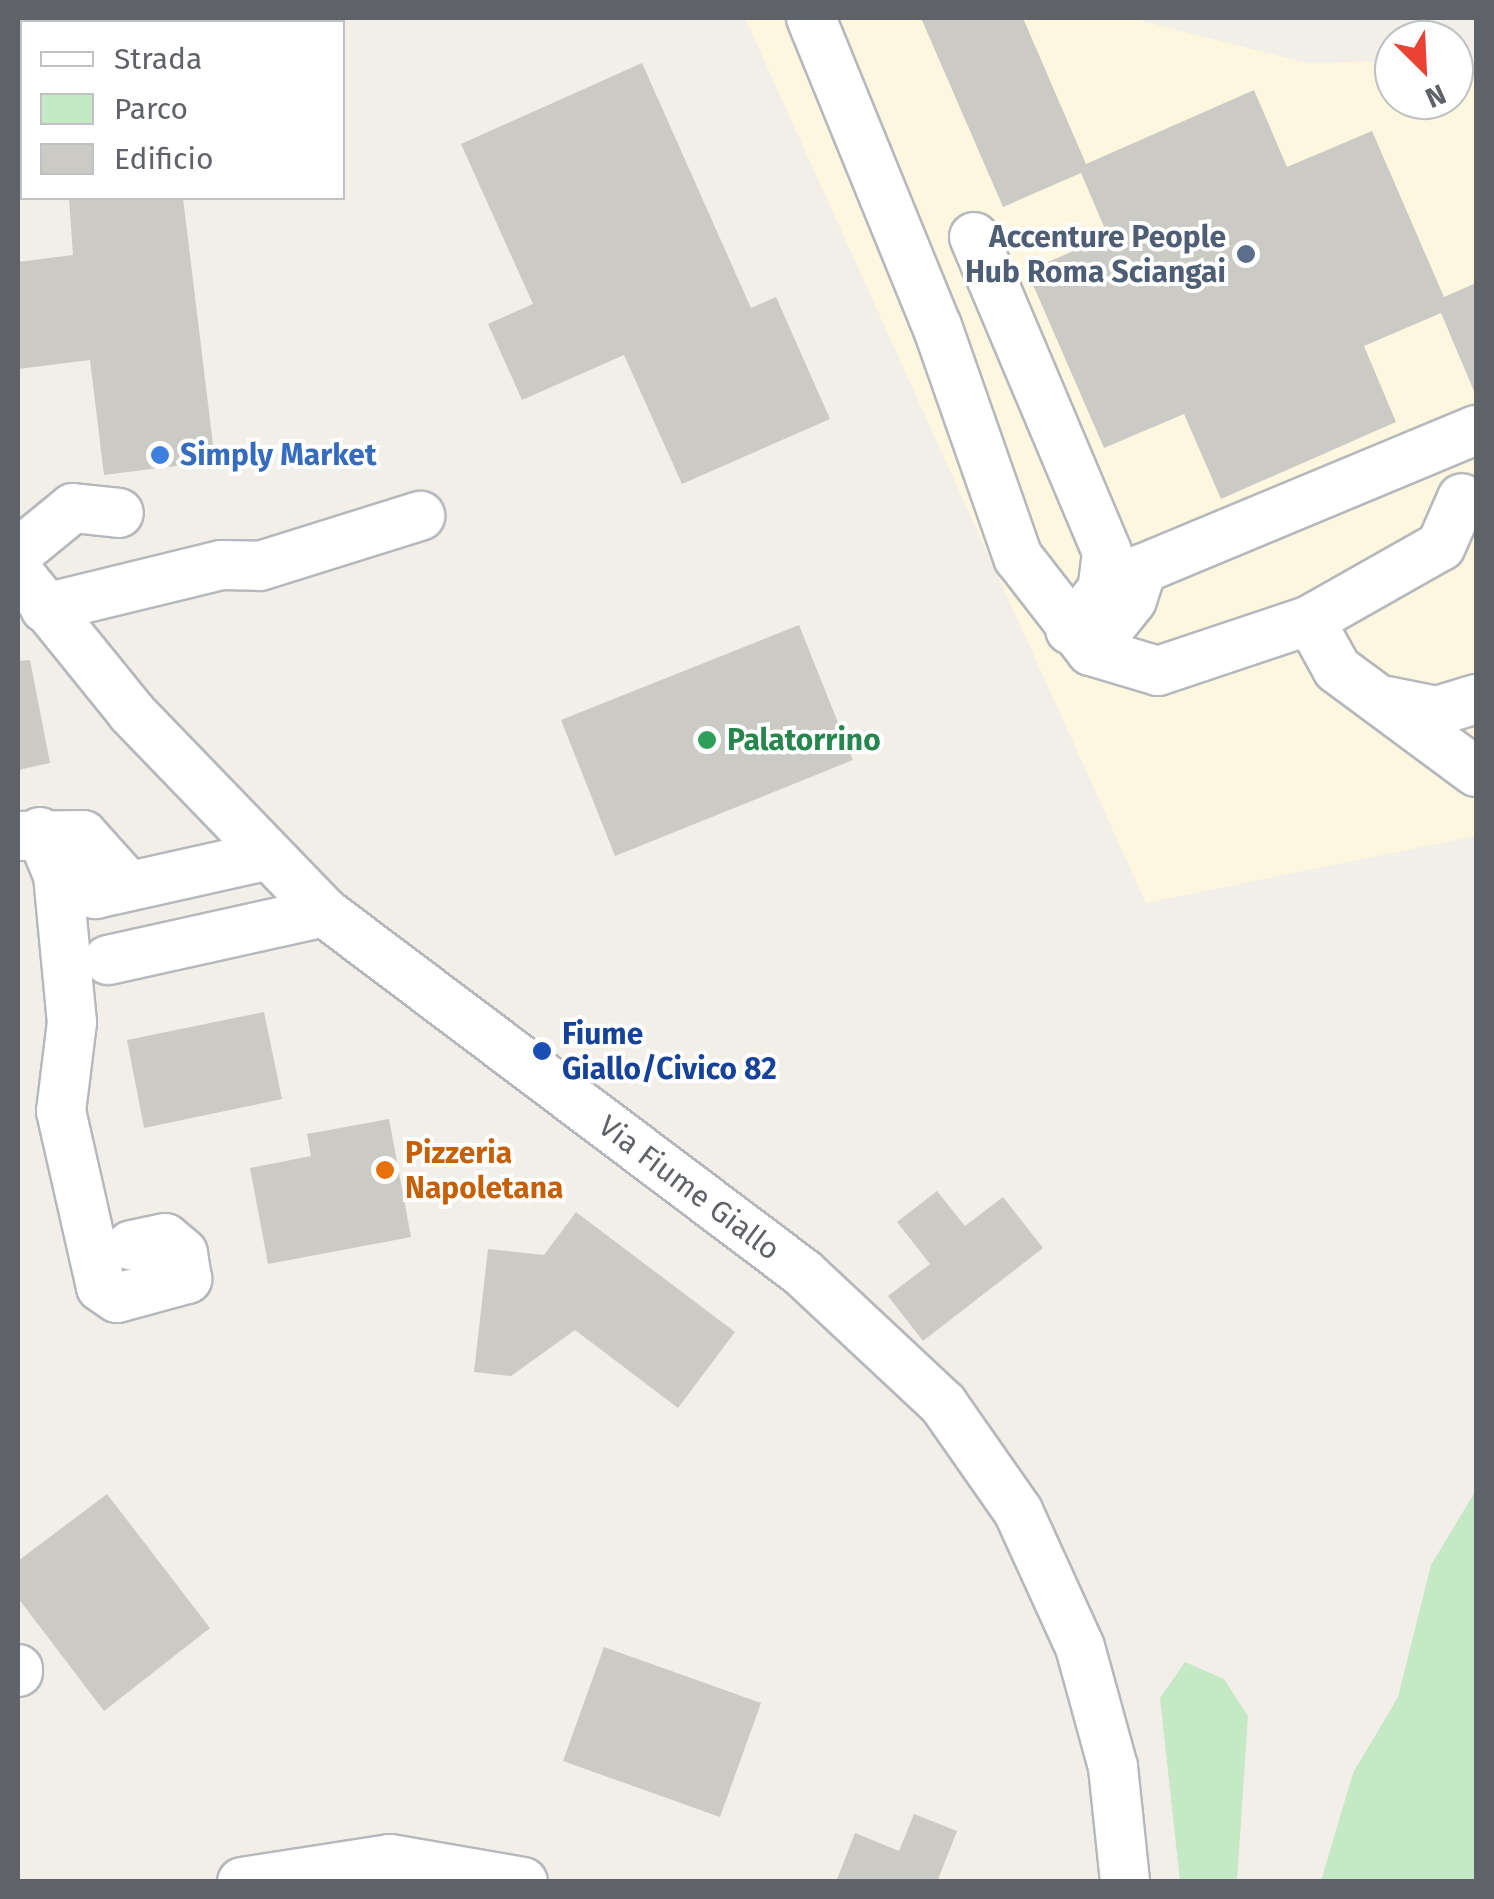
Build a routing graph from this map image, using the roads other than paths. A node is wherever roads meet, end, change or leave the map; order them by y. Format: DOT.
graph roads {
  1 [pos="811,18"];
  2 [pos="974,237"];
  3 [pos="1476,430"];
  4 [pos="1462,498"];
  5 [pos="119,513"];
  6 [pos="420,516"];
  7 [pos="18,552"];
  8 [pos="31,590"];
  9 [pos="1310,620"];
  10 [pos="1080,641"];
  11 [pos="1476,699"];
  12 [pos="1384,700"];
  13 [pos="1476,772"];
  14 [pos="29,834"];
  15 [pos="265,856"];
  16 [pos="58,876"];
  17 [pos="128,884"];
  18 [pos="324,912"];
  19 [pos="108,960"];
  20 [pos="131,1246"];
  21 [pos="242,1882"];
  22 [pos="523,1882"];
  23 [pos="1125,1882"];
  1 -- 10 [label="street"];
  2 -- 10 [label="street"];
  3 -- 10 [label="street"];
  4 -- 9 [label="street"];
  5 -- 7 [label="street"];
  6 -- 8 [label="street"];
  8 -- 15 [label="street, Via Fiume Giallo"];
  9 -- 10 [label="street"];
  9 -- 12 [label="street"];
  11 -- 12 [label="street"];
  12 -- 13 [label="street"];
  14 -- 16 [label="street"];
  14 -- 17 [label="street"];
  15 -- 17 [label="street"];
  15 -- 18 [label="street, Via Fiume Giallo"];
  16 -- 17 [label="street"];
  16 -- 20 [label="street"];
  18 -- 19 [label="street"];
  18 -- 23 [label="street, Via Fiume Giallo"];
  21 -- 22 [label="street"];
}
